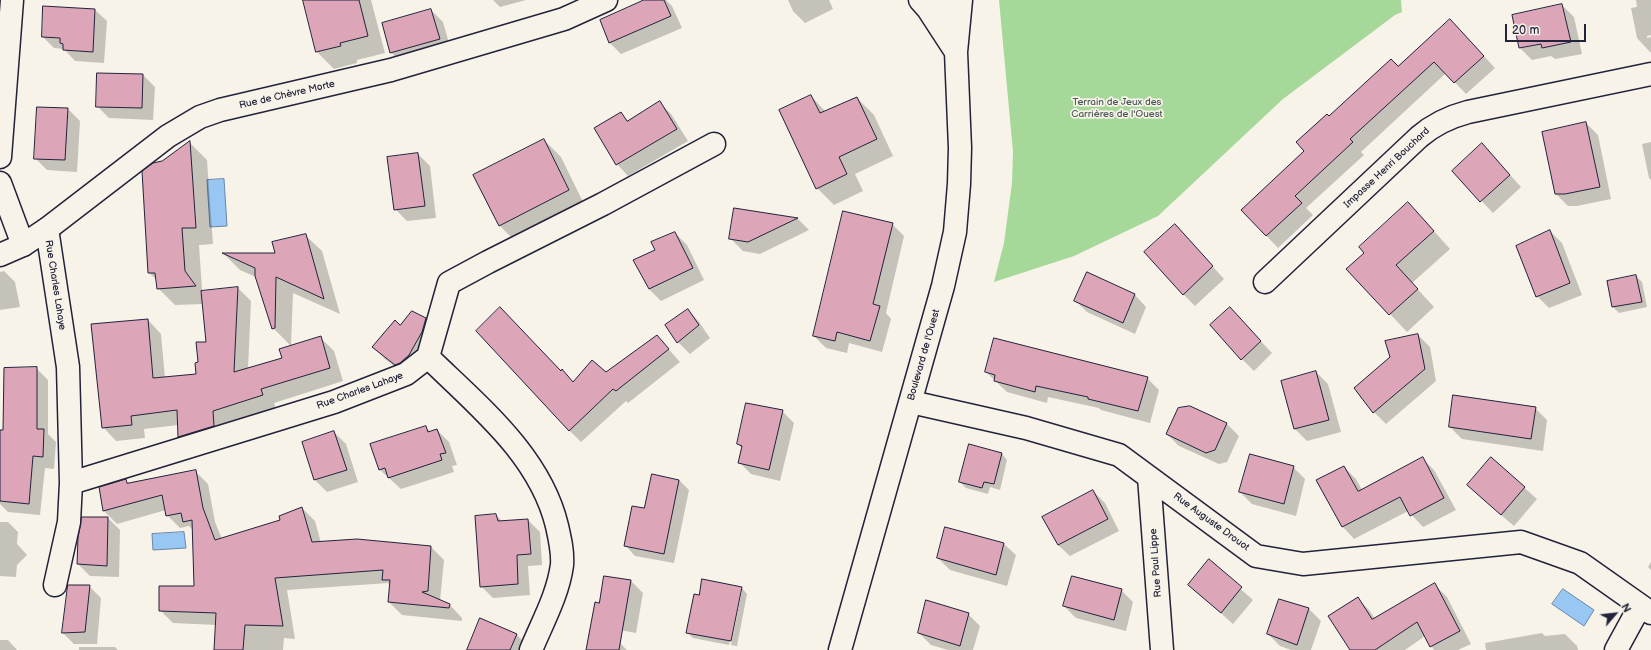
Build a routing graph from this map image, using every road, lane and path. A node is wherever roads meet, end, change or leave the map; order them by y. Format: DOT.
graph roads {
  1 [pos="12,0"];
  2 [pos="606,0"];
  3 [pos="920,0"];
  4 [pos="943,0"];
  5 [pos="961,0"];
  6 [pos="956,52"];
  7 [pos="1651,74"];
  8 [pos="714,144"];
  9 [pos="0,156"];
  10 [pos="0,183"];
  11 [pos="47,230"];
  12 [pos="23,245"];
  13 [pos="0,255"];
  14 [pos="1265,282"];
  15 [pos="428,357"];
  16 [pos="911,402"];
  17 [pos="1149,477"];
  18 [pos="71,483"];
  19 [pos="55,585"];
  20 [pos="1646,609"];
  21 [pos="531,650"];
  22 [pos="840,650"];
  23 [pos="1162,650"];
  24 [pos="1616,650"];
  1 -- 9 [label="street"];
  2 -- 11 [label="street, Rue de Chèvre Morte"];
  3 -- 6 [label="street"];
  4 -- 6 [label="street, Boulevard de l'Ouest"];
  5 -- 6 [label="street, Boulevard de l'Ouest"];
  6 -- 16 [label="street, Boulevard de l'Ouest"];
  7 -- 14 [label="street, Impasse Henri Bouchard"];
  8 -- 15 [label="street"];
  10 -- 12 [label="street"];
  11 -- 12 [label="street, Rue de Chèvre Morte"];
  11 -- 18 [label="street, Rue Charles Lahaye"];
  12 -- 13 [label="street, Rue de Chèvre Morte"];
  15 -- 18 [label="street, Rue Charles Lahaye"];
  15 -- 21 [label="street"];
  16 -- 17 [label="street, Rue Auguste Drouot"];
  16 -- 22 [label="street, Boulevard de l'Ouest"];
  17 -- 20 [label="street, Rue Auguste Drouot"];
  17 -- 23 [label="street, Rue Paul Lippe"];
  18 -- 19 [label="street, Rue Charles Lahaye"];
  20 -- 24 [label="street"];
}
